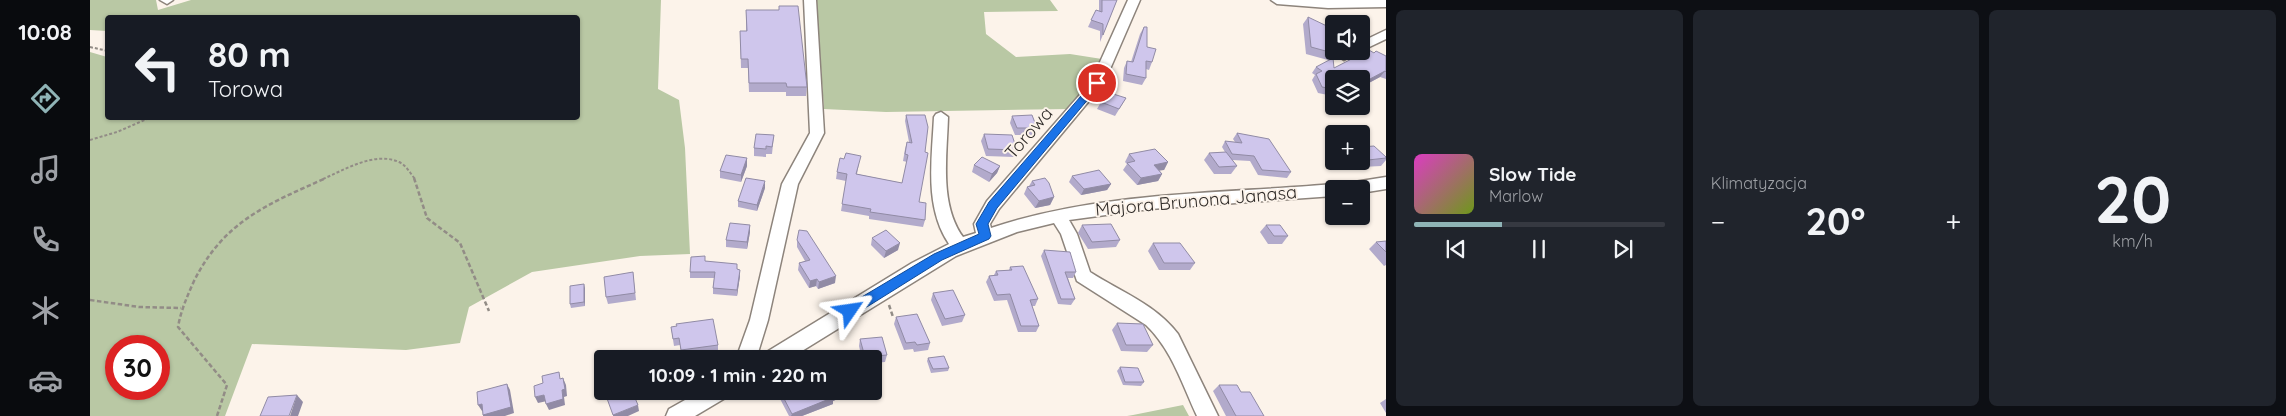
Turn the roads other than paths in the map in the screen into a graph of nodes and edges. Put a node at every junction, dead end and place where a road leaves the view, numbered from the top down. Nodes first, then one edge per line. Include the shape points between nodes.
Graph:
1 (810, 0) edge
2 (1134, 0) edge
3 (1285, 0) edge
4 (1386, 3) edge
5 (1386, 34) edge
6 (1370, 42) edge
7 (941, 117) dead end
8 (1386, 183) edge
9 (1370, 186) edge
10 (1325, 191) edge
11 (1059, 216) junction
12 (985, 236) junction
13 (960, 246) junction
14 (749, 350) edge
15 (787, 350) edge
16 (704, 400) edge
17 (676, 416) edge
18 (1208, 416) edge

1 - 14 street via 817,133 790,184 759,320
2 - 12 street, Torowa via 1097,83 993,205 982,224
3 - 4 street via 1328,4
5 - 6 street
7 - 13 street via 941,208
8 - 9 street
10 - 11 street, Majora Brunona Janasa via 1126,205
11 - 12 street, Majora Brunona Janasa
11 - 18 street via 1069,234 1083,276 1140,310 1164,330
12 - 13 street, Majora Brunona Janasa
13 - 15 street, Majora Brunona Janasa
16 - 17 street

